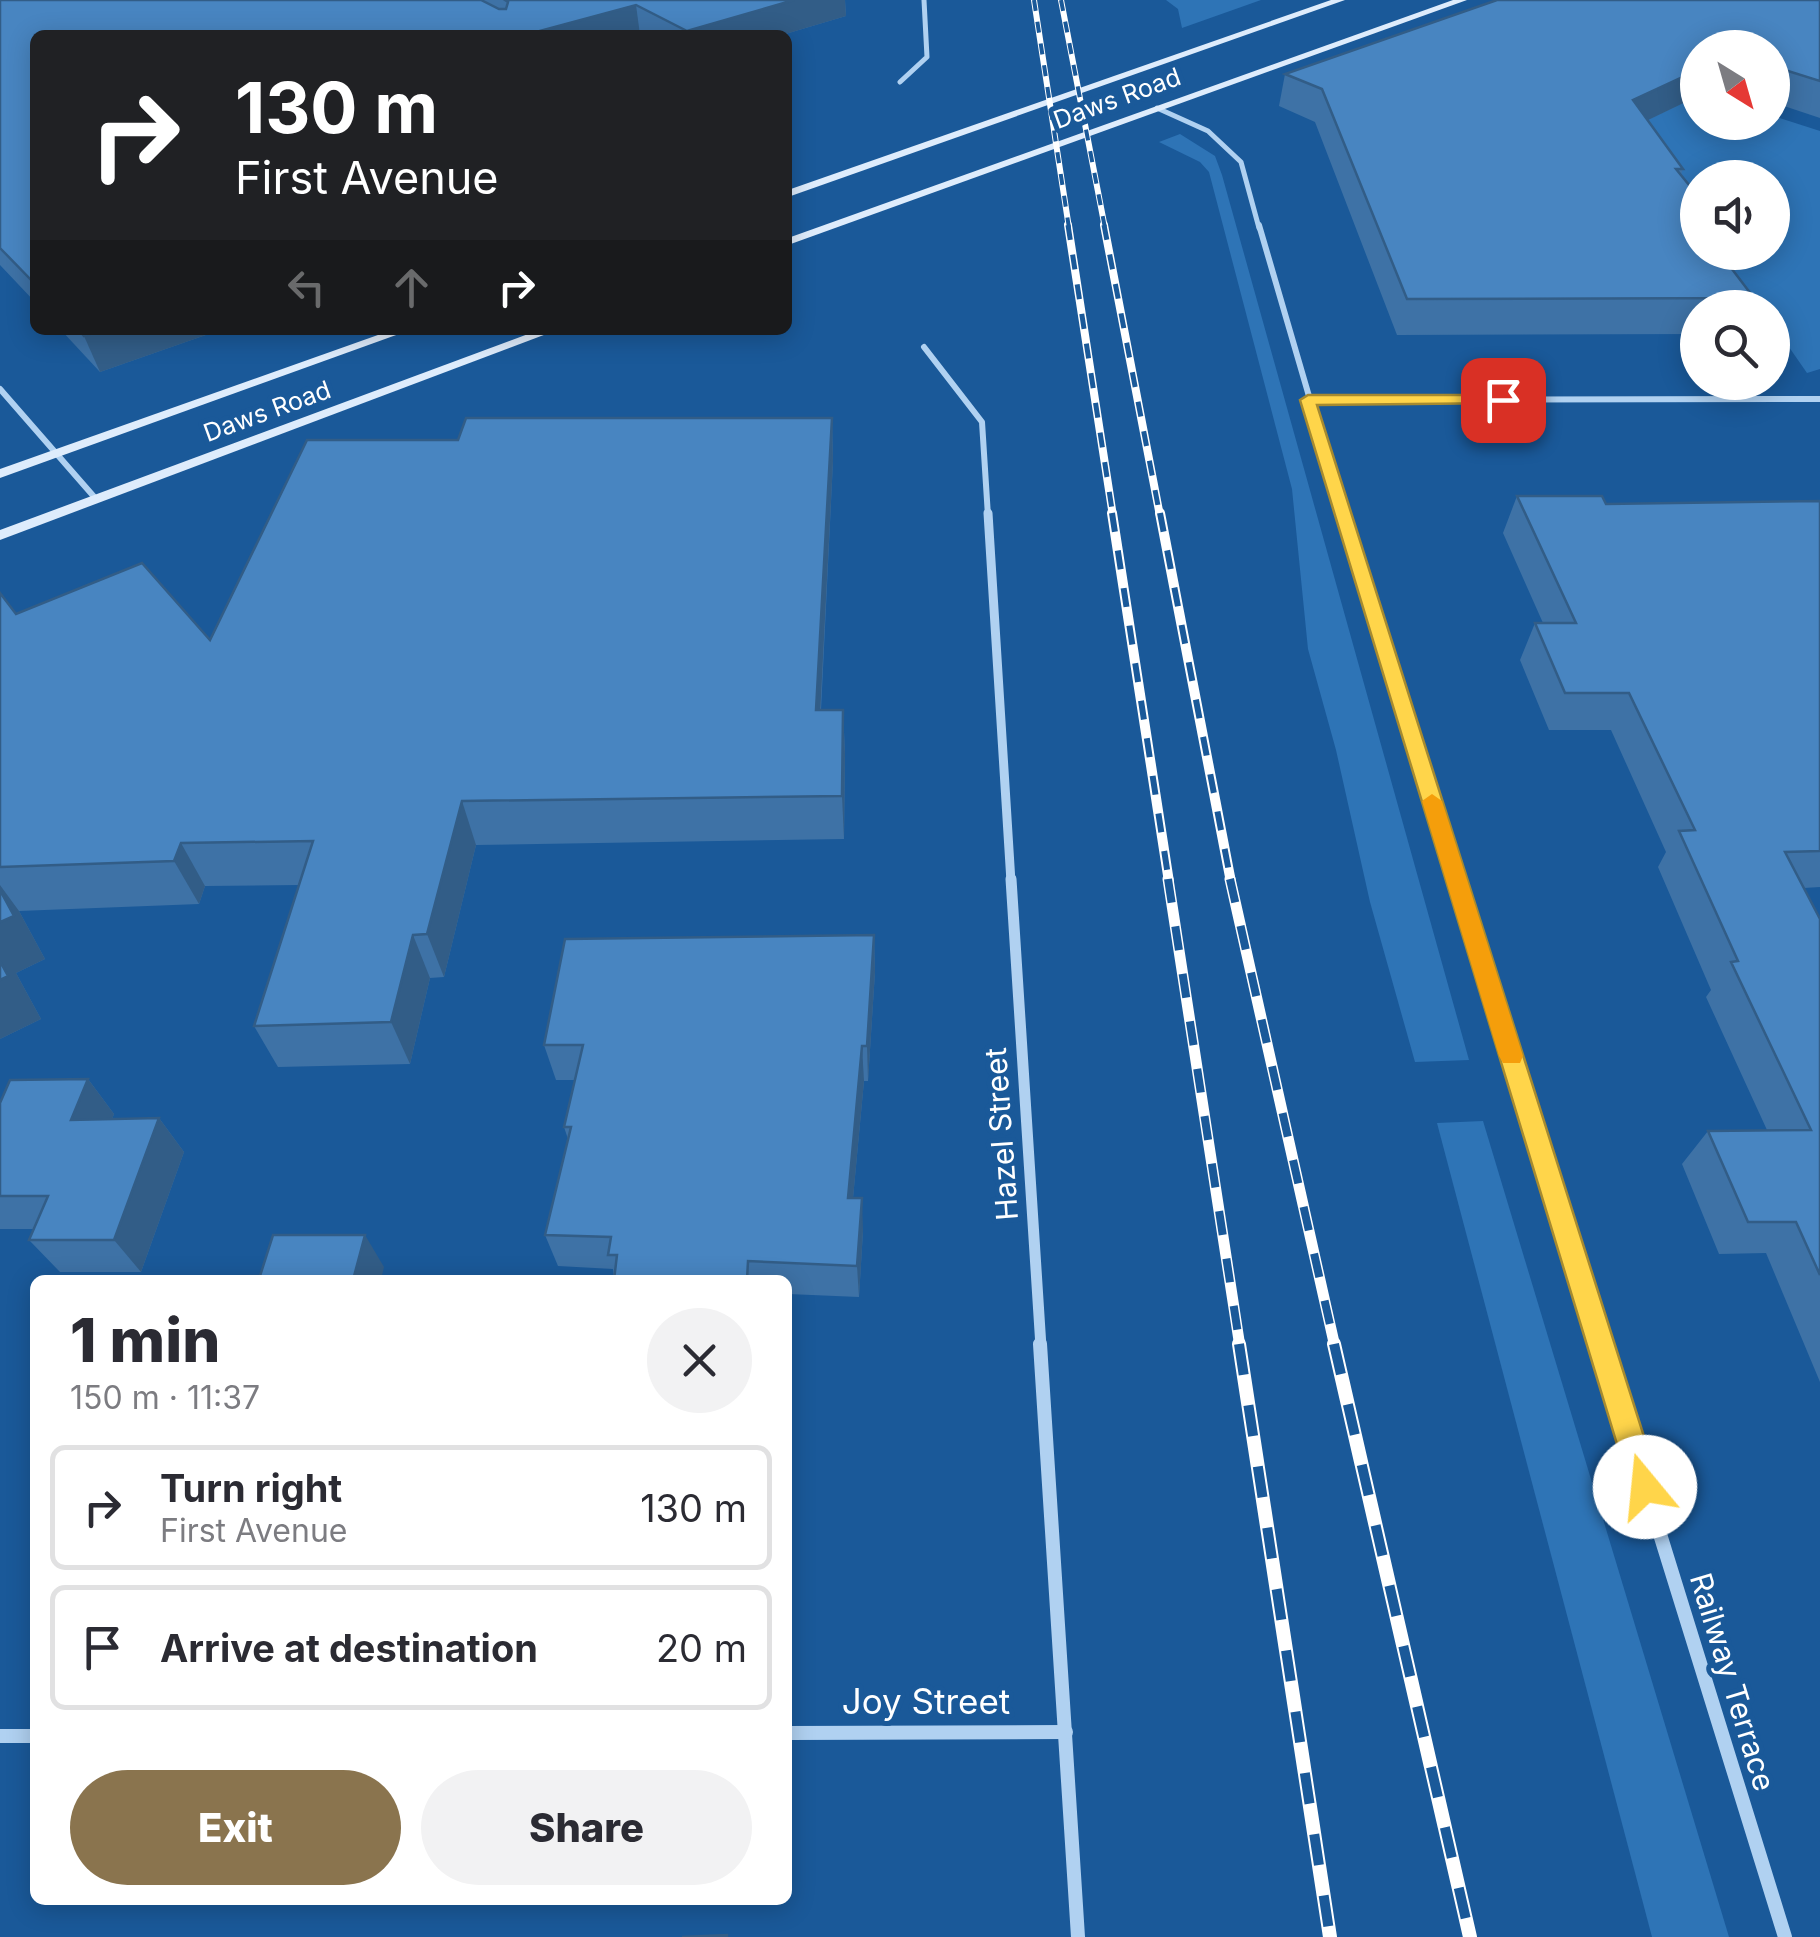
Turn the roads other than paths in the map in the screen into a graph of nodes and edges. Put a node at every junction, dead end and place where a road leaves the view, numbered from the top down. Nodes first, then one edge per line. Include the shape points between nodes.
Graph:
1 (924, 0) edge
2 (1340, 0) edge
3 (1462, 0) edge
4 (900, 82) dead end
5 (1157, 108) junction
6 (792, 190) edge
7 (792, 241) edge
8 (390, 335) edge
9 (536, 335) edge
10 (924, 346) dead end
11 (0, 389) edge
12 (1820, 399) edge
13 (1308, 400) junction
14 (58, 454) junction
15 (0, 474) edge
16 (96, 498) junction
17 (0, 535) edge
18 (1066, 1732) junction
19 (792, 1733) edge
20 (0, 1736) edge
21 (30, 1736) edge
22 (1078, 1937) edge
23 (1785, 1937) edge

1 - 4 street via 927,57
2 - 6 main road, Daws Road
3 - 5 main road, Daws Road
5 - 7 main road, Daws Road
5 - 13 street, Railway Terrace via 1208,130 1240,162
8 - 14 main road, Daws Road
9 - 16 main road, Daws Road
10 - 18 street, Hazel Street via 982,422
11 - 14 street
12 - 13 street
13 - 23 street, Railway Terrace
14 - 15 main road, Daws Road
14 - 16 street
16 - 17 main road, Daws Road
18 - 19 street, Joy Street
18 - 22 street, Hazel Street
20 - 21 street

